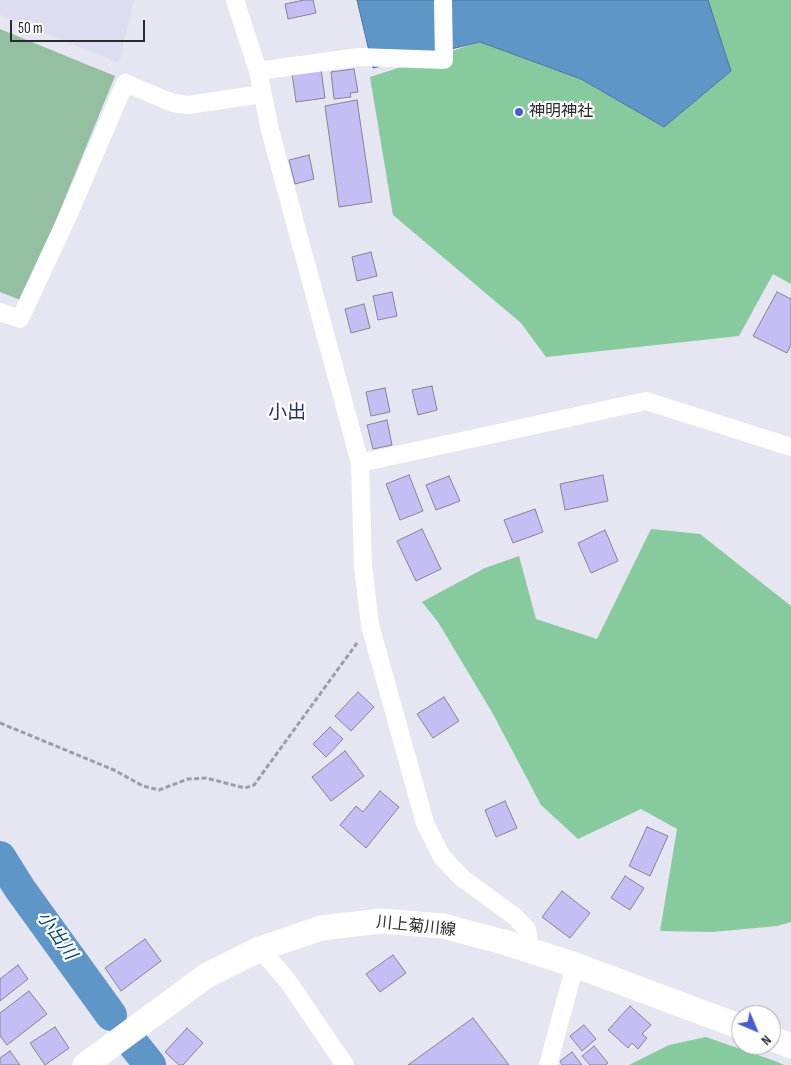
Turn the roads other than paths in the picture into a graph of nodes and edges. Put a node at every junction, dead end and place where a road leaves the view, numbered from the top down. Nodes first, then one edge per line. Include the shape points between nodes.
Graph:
1 (236, 0) edge
2 (443, 0) edge
3 (258, 71) junction
4 (262, 94) junction
5 (0, 312) edge
6 (791, 447) edge
7 (360, 464) junction
8 (260, 949) junction
9 (531, 952) junction
10 (575, 965) junction
11 (731, 1023) edge
12 (85, 1065) edge
13 (345, 1065) edge
14 (548, 1065) edge

1 - 3 street
2 - 3 street via 444,60 359,57
3 - 4 street
4 - 5 street via 188,105 173,103 125,83 20,319
4 - 7 street
6 - 7 street via 646,401
7 - 9 street via 363,566 370,625 422,814 442,857 462,878 527,929
8 - 9 main road, 川上菊川線 via 321,928 381,921 443,926
8 - 12 main road, 川上菊川線 via 206,976
8 - 13 street via 288,980
9 - 10 main road, 川上菊川線
10 - 11 main road, 川上菊川線
10 - 14 street

